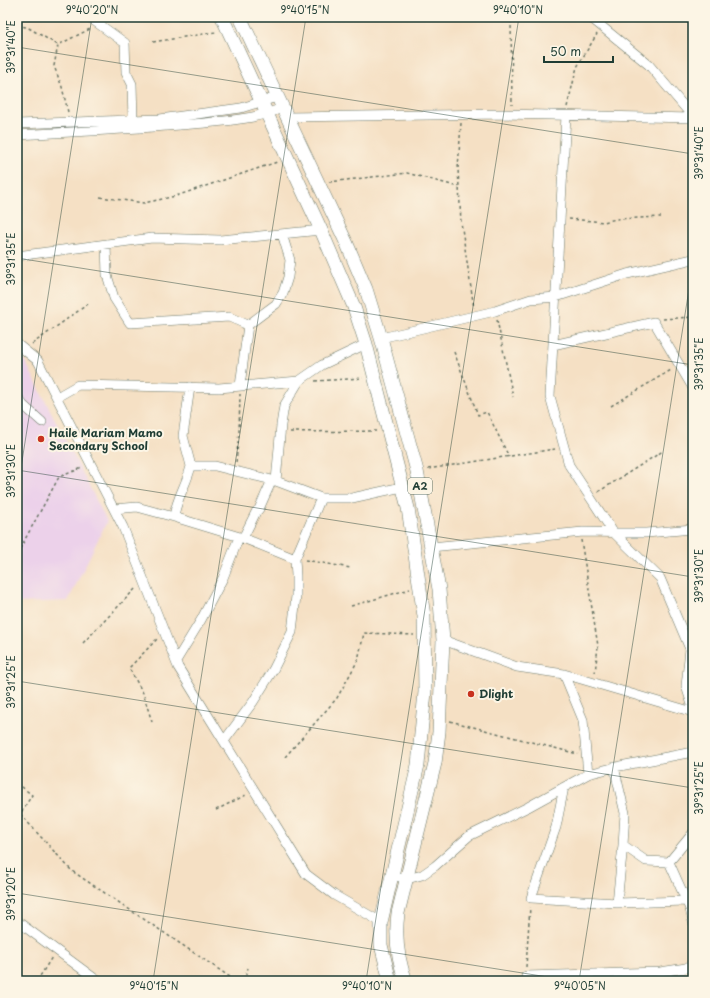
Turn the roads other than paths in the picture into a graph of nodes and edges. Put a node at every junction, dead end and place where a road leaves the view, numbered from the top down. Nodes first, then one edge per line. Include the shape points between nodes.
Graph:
1 (89, 17) edge
2 (222, 17) edge
3 (240, 17) edge
4 (590, 17) edge
5 (282, 107) junction
6 (264, 109) junction
7 (566, 116) junction
8 (693, 117) edge
9 (133, 120) junction
10 (17, 124) edge
11 (17, 135) edge
12 (321, 230) junction
13 (282, 234) junction
14 (106, 244) junction
15 (17, 256) edge
16 (693, 259) edge
17 (556, 297) junction
18 (248, 325) junction
19 (381, 338) junction
20 (366, 344) junction
21 (553, 345) junction
22 (19, 347) edge
23 (299, 381) junction
24 (240, 386) junction
25 (692, 386) edge
26 (190, 387) junction
27 (17, 396) edge
28 (57, 397) junction
29 (42, 422) dead end
30 (191, 466) junction
31 (274, 480) junction
32 (402, 487) junction
33 (321, 498) junction
34 (114, 509) junction
35 (174, 517) junction
36 (693, 529) edge
37 (613, 532) junction
38 (241, 538) junction
39 (431, 547) junction
40 (295, 559) junction
41 (443, 640) junction
42 (176, 661) junction
43 (564, 674) junction
44 (693, 708) edge
45 (693, 712) edge
46 (224, 741) junction
47 (693, 752) edge
48 (614, 767) junction
49 (588, 774) junction
50 (564, 787) junction
51 (693, 833) edge
52 (622, 844) junction
53 (669, 862) junction
54 (392, 876) junction
55 (407, 879) junction
56 (687, 901) junction
57 (617, 903) junction
58 (17, 920) edge
59 (381, 922) junction
60 (693, 922) edge
61 (693, 964) edge
62 (526, 976) road end
63 (98, 981) edge
64 (390, 981) edge
65 (406, 981) edge

1 - 9 street via 125,44 126,72 132,84
2 - 6 highway, A2
3 - 5 highway, A2
4 - 8 street via 649,65
5 - 6 street
5 - 7 street via 462,115
5 - 19 highway, A2 via 347,244 366,289
6 - 9 street via 234,109
6 - 11 street via 242,119 141,129
6 - 12 highway, A2
7 - 8 street
7 - 17 street
9 - 10 street
12 - 13 street
12 - 20 highway, A2 via 354,307
13 - 14 street via 220,240 152,238
13 - 18 street via 290,260 283,293 276,304
14 - 15 street
14 - 18 street via 107,275 114,298 130,323 229,317
16 - 17 street via 627,274
17 - 19 street via 531,299 495,311
17 - 21 street
18 - 24 street
19 - 39 highway, A2 via 417,471
20 - 23 street via 322,365
20 - 32 highway, A2
21 - 25 street via 654,322
21 - 37 street via 550,396 569,465
22 - 28 street via 38,361
23 - 24 street
23 - 31 street via 284,406
24 - 26 street
26 - 28 street via 78,385
26 - 30 street via 183,436
27 - 29 street
28 - 34 street
30 - 31 street via 215,466
30 - 35 street
31 - 33 street
31 - 38 street
32 - 33 street via 352,498
32 - 54 highway, A2 via 408,508 424,616 425,692 418,764
33 - 40 street
34 - 35 street via 137,507
34 - 42 street
35 - 38 street
36 - 37 street via 646,533
37 - 39 street via 579,532
37 - 44 street via 660,578 690,649 686,686
38 - 40 street
38 - 42 street via 201,620
39 - 41 highway, A2 via 439,589
40 - 46 street via 296,589 292,632 257,696
41 - 43 street via 517,667
41 - 55 highway, A2 via 440,718 435,763
42 - 46 street
43 - 45 street
43 - 49 street via 582,720
46 - 59 street via 306,874 334,895
47 - 48 street
48 - 49 street
48 - 52 street via 625,813
49 - 50 street
50 - 55 street via 468,836 435,866 422,875
50 - 57 street via 556,827 531,898
51 - 53 street
52 - 53 street via 646,861
52 - 57 street
53 - 56 street
54 - 55 street
54 - 59 highway, A2
55 - 65 highway, A2 via 396,931 400,963
56 - 57 street
56 - 60 street
58 - 63 street
59 - 64 highway, A2 via 381,945
61 - 62 street via 686,968 660,972

